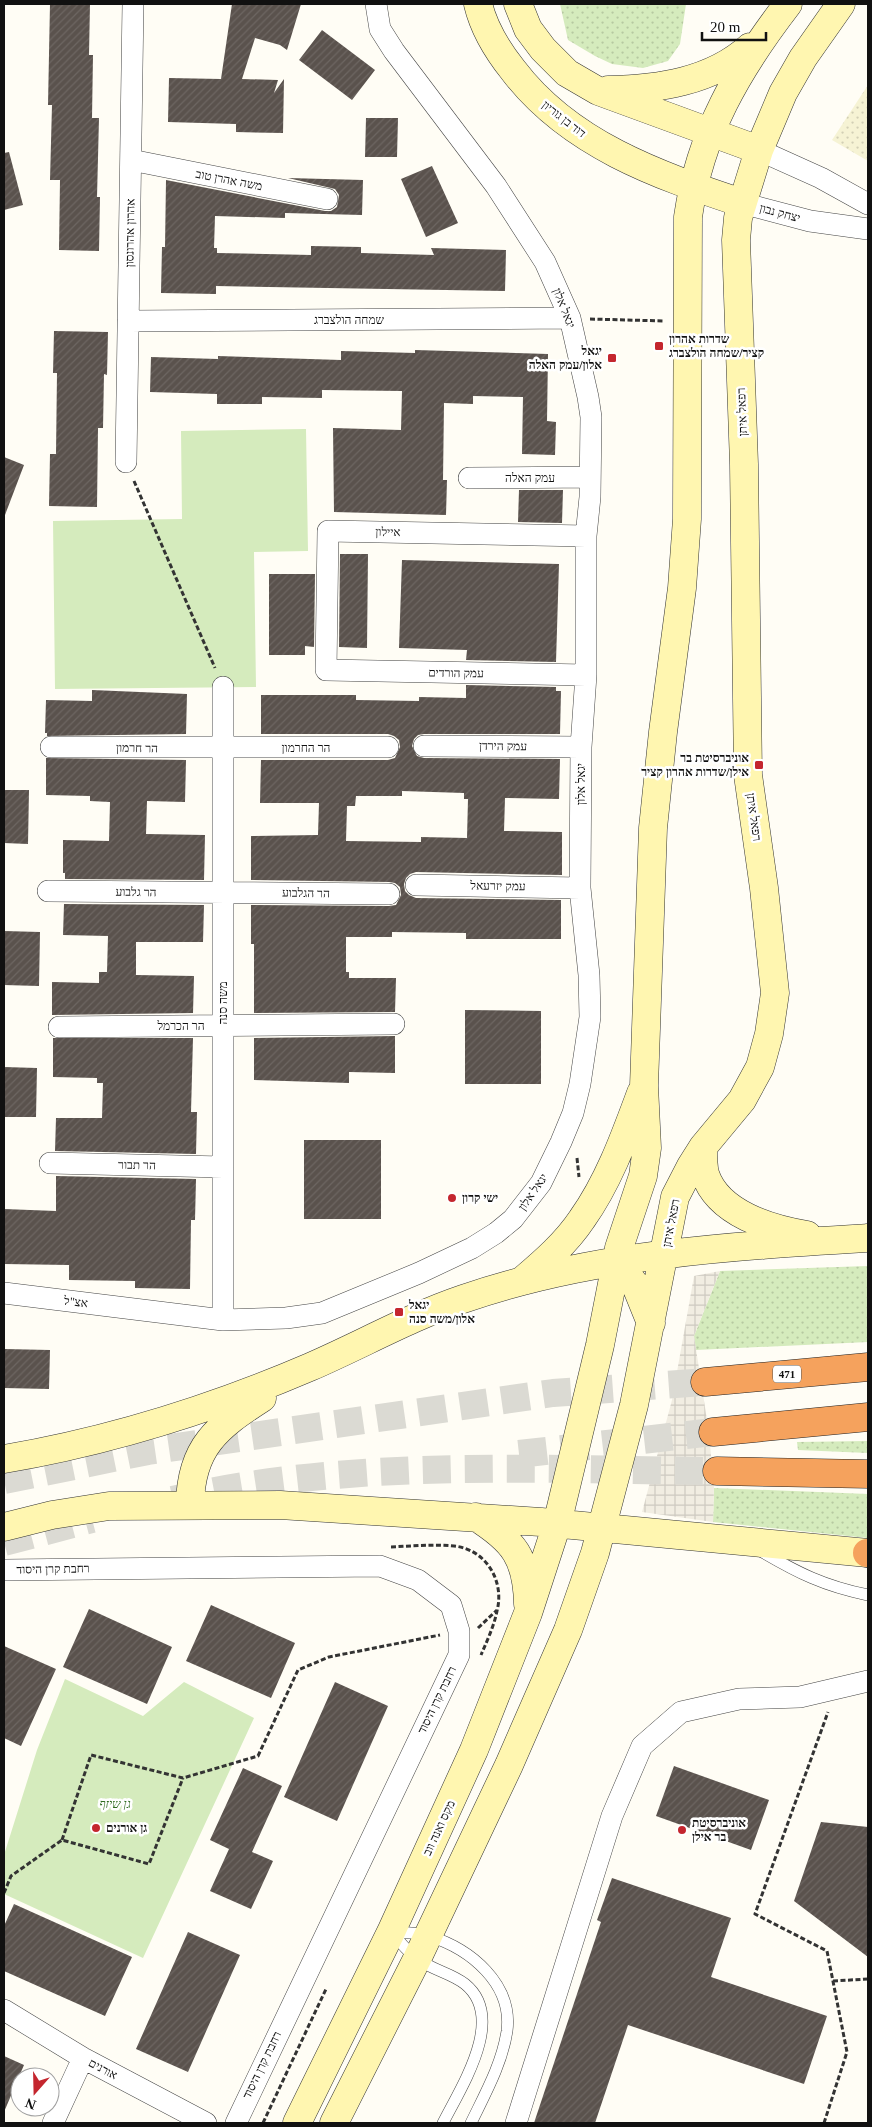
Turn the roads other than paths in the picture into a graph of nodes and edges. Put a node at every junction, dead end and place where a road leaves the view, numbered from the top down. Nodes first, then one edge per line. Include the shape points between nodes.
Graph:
1 (133, 4) edge
2 (376, 4) edge
3 (478, 4) edge
4 (518, 4) edge
5 (788, 4) edge
6 (841, 4) edge
7 (766, 32) junction
8 (598, 90) junction
9 (711, 133) junction
10 (759, 150) junction
11 (131, 160) junction
12 (693, 187) junction
13 (327, 199) dead end
14 (742, 203) junction
15 (868, 204) edge
16 (868, 229) edge
17 (570, 318) junction
18 (128, 321) junction
19 (126, 462) road end
20 (590, 477) junction
21 (469, 478) dead end
22 (586, 536) junction
23 (326, 670) joint
24 (586, 675) junction
25 (223, 687) road end
26 (424, 746) dead end
27 (51, 747) dead end
28 (388, 747) dead end
29 (581, 747) junction
30 (223, 748) junction
31 (416, 885) dead end
32 (580, 888) junction
33 (48, 891) dead end
34 (223, 892) junction
35 (390, 894) dead end
36 (394, 1024) dead end
37 (223, 1025) junction
38 (59, 1027) dead end
39 (644, 1086) junction
40 (703, 1147) junction
41 (50, 1163) dead end
42 (223, 1167) junction
43 (868, 1238) edge
44 (840, 1240) junction
45 (665, 1254) junction
46 (616, 1260) junction
47 (522, 1281) junction
48 (4, 1293) edge
49 (149, 1311) joint
50 (223, 1320) junction
51 (652, 1323) junction
52 (311, 1367) junction
53 (868, 1367) edge
54 (706, 1382) tunnel mouth
55 (868, 1417) edge
56 (713, 1432) tunnel mouth
57 (4, 1460) edge
58 (717, 1471) tunnel mouth
59 (868, 1474) edge
60 (190, 1504) junction
61 (476, 1517) junction
62 (557, 1524) junction
63 (4, 1526) edge
64 (602, 1529) junction
65 (747, 1542) junction
66 (868, 1553) edge
67 (4, 1570) edge
68 (868, 1595) edge
69 (528, 1613) junction
70 (868, 1681) edge
71 (391, 1932) junction
72 (423, 1947) junction
73 (4, 2010) edge
74 (83, 2058) junction
75 (52, 2123) edge
76 (206, 2123) edge
77 (236, 2123) edge
78 (297, 2123) edge
79 (334, 2123) edge
80 (443, 2123) edge
81 (471, 2123) edge
82 (516, 2123) edge

1 - 11 street, אהרון אהרונסון
2 - 17 street, יגאל אלון via 380,28 527,232 545,262
3 - 12 main road, דוד בן גוריון via 481,19 497,50 525,86 556,116 593,142 641,167
4 - 8 main road via 528,29 543,49 567,73
5 - 7 main road
6 - 10 main road, רפאל איתן via 783,93
7 - 8 main road via 744,52 696,78 642,88
7 - 9 main road via 735,79
8 - 9 main road
9 - 10 main road
9 - 12 main road
10 - 14 main road, רפאל איתן
10 - 15 street
11 - 13 street, משה אהרן טוב
11 - 18 street, אהרון אהרונסון
12 - 14 main road, יצחק נבון
12 - 39 main road via 688,217 686,322 687,519 682,588 662,732 653,828
14 - 16 street, יצחק נבון via 810,221
14 - 40 main road, רפאל איתן via 736,240 744,464 748,775 775,993 760,1067 742,1100
17 - 18 street, שמחה הולצברג
17 - 20 street, יגאל אלון via 591,417
18 - 19 street, אהרון אהרונסון
20 - 21 street, עמק האלה
20 - 22 street, יגאל אלון
22 - 23 street, איילון via 328,531
22 - 24 street, יגאל אלון
23 - 24 street, עמק הורדים
24 - 29 street, יגאל אלון
25 - 30 street, משה סנה
26 - 29 street, עמק הירדן
27 - 30 street, הר חרמון
28 - 30 street, הר החרמון
29 - 32 street, יגאל אלון
30 - 34 street, משה סנה
31 - 32 street, עמק יזרעאל
32 - 50 street, יגאל אלון via 590,1017 580,1084 568,1127 547,1173 513,1219 472,1248 322,1313
33 - 34 street, הר גלבוע
34 - 35 street, הר הגלבוע
34 - 37 street, משה סנה
36 - 37 street, הר הכרמל
37 - 38 street, הר הכרמל
37 - 42 street, משה סנה
39 - 46 main road via 647,1130 643,1176
39 - 47 main road via 615,1159 583,1219
40 - 44 main road via 705,1174 718,1195 730,1206 769,1226
40 - 45 main road, רפאל איתן via 675,1197
41 - 42 street, הר תבור
42 - 50 street, משה סנה
43 - 44 main road
44 - 45 main road
45 - 46 main road
45 - 51 main road, רפאל איתן
46 - 47 main road
46 - 51 main road via 636,1286
46 - 62 main road via 591,1384
47 - 52 main road via 461,1299
48 - 49 street, אצ"ל
49 - 50 street, יגאל אלון
51 - 64 main road, רפאל איתן
52 - 57 main road via 167,1421 86,1443
52 - 60 main road via 231,1418 212,1436 198,1457 192,1476
53 - 54 highway, 471
55 - 56 highway
58 - 59 highway
60 - 61 main road via 280,1505
60 - 63 main road via 109,1506
61 - 62 main road
61 - 69 main road via 497,1530 520,1556 528,1586
62 - 64 main road
62 - 69 main road, מקס ואנה ווב
64 - 65 main road
64 - 72 main road via 568,1630 546,1682
65 - 66 main road
65 - 68 lane via 801,1574 835,1588
67 - 77 street, רחבת קרן היסוד via 380,1566 418,1580 451,1605 459,1631 459,1655
69 - 71 main road, מקס ואנה ווב via 474,1750
70 - 82 street via 800,1697 738,1700 681,1712 642,1746 612,1816
71 - 72 lane
71 - 72 lane
71 - 78 main road, מקס ואנה ווב
72 - 79 main road
72 - 80 lane via 466,1985 477,1999 482,2016 476,2056
72 - 81 lane via 468,1955 498,1985 506,2005 507,2030 502,2053
73 - 74 street, אורנים
74 - 75 street
74 - 76 street, אורנים

